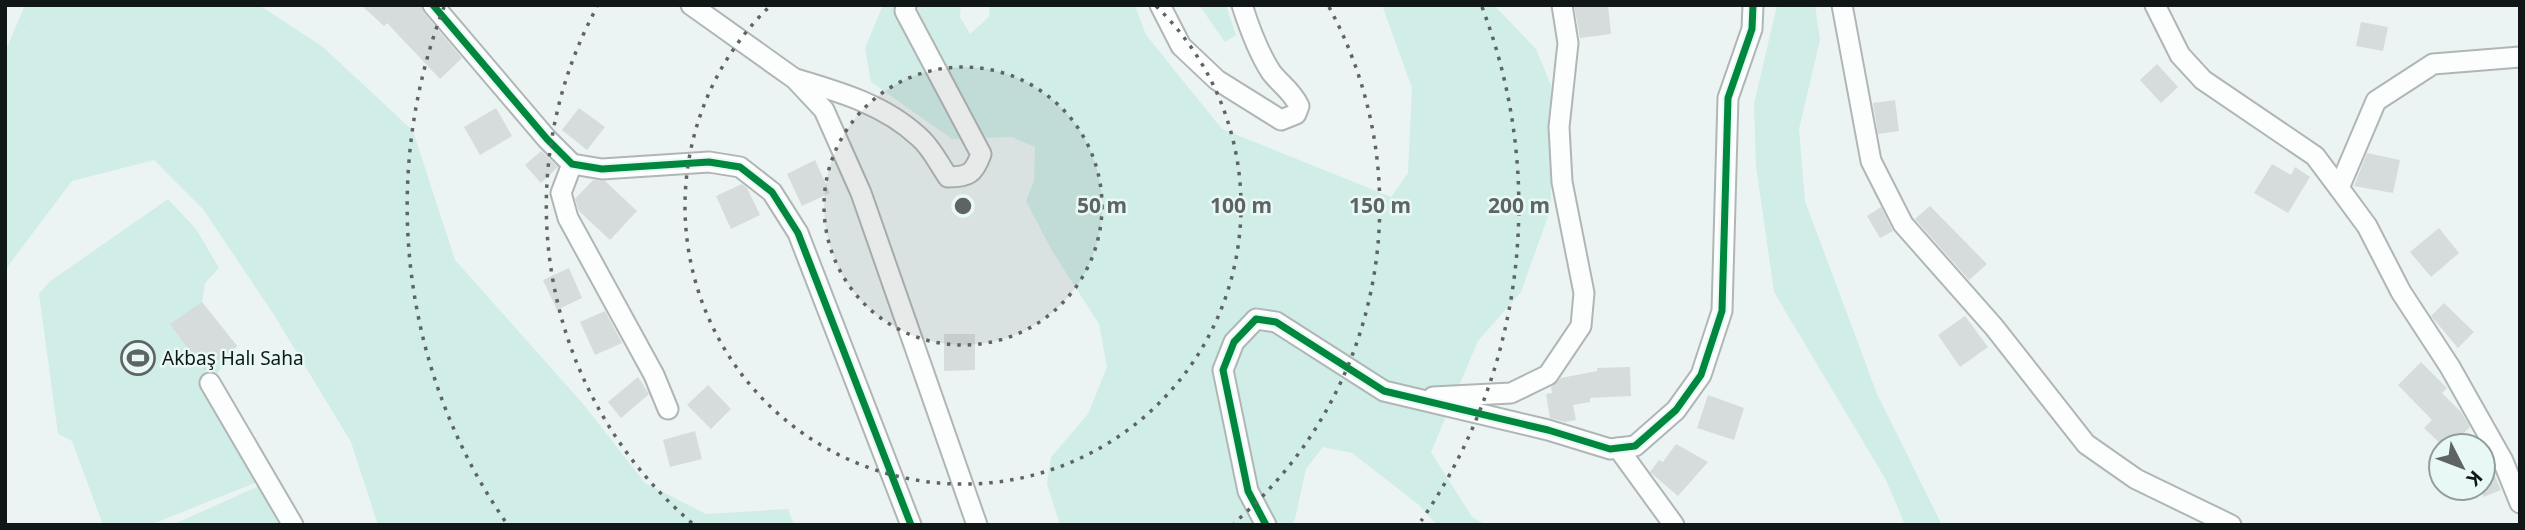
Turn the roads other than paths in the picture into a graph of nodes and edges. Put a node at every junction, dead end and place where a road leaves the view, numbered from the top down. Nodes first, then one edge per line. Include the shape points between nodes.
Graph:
1 (433, 5) edge
2 (691, 5) edge
3 (906, 5) edge
4 (1160, 5) edge
5 (1242, 5) edge
6 (1562, 5) edge
7 (1753, 5) edge
8 (1842, 5) edge
9 (2155, 5) edge
10 (2520, 57) edge
11 (795, 79) junction
12 (572, 164) junction
13 (2339, 188) junction
14 (211, 383) dead end
15 (1411, 398) junction
16 (668, 409) dead end
17 (1618, 448) junction
18 (2520, 503) edge
19 (293, 525) edge
20 (911, 525) edge
21 (977, 525) edge
22 (1266, 525) edge
23 (1674, 525) edge
24 (2231, 525) edge

1 - 12 street
2 - 11 street
3 - 11 street via 905,11 981,154 976,169 967,177 948,177 920,138 882,111 859,98
4 - 5 street via 1181,46 1217,80 1281,120 1296,114 1299,106 1293,92 1272,73
6 - 15 street via 1569,43 1559,127 1562,182 1584,293 1580,326 1548,375 1511,393
7 - 17 street via 1752,29 1728,98 1722,311 1701,374 1676,411 1635,446
8 - 24 street via 1871,161 1903,224 1994,327 2086,444 2136,480
9 - 13 street via 2180,55 2203,80 2315,156
10 - 13 street via 2433,64 2376,101
11 - 21 street via 824,110 861,193
12 - 16 street via 561,193 568,218
12 - 20 street via 602,169 709,162 740,167 772,192 798,233
13 - 18 street via 2367,226 2401,292 2457,379 2503,461
14 - 19 street
15 - 17 street
15 - 22 street via 1384,391 1276,323 1256,320 1234,342 1223,370 1248,491
17 - 23 street

